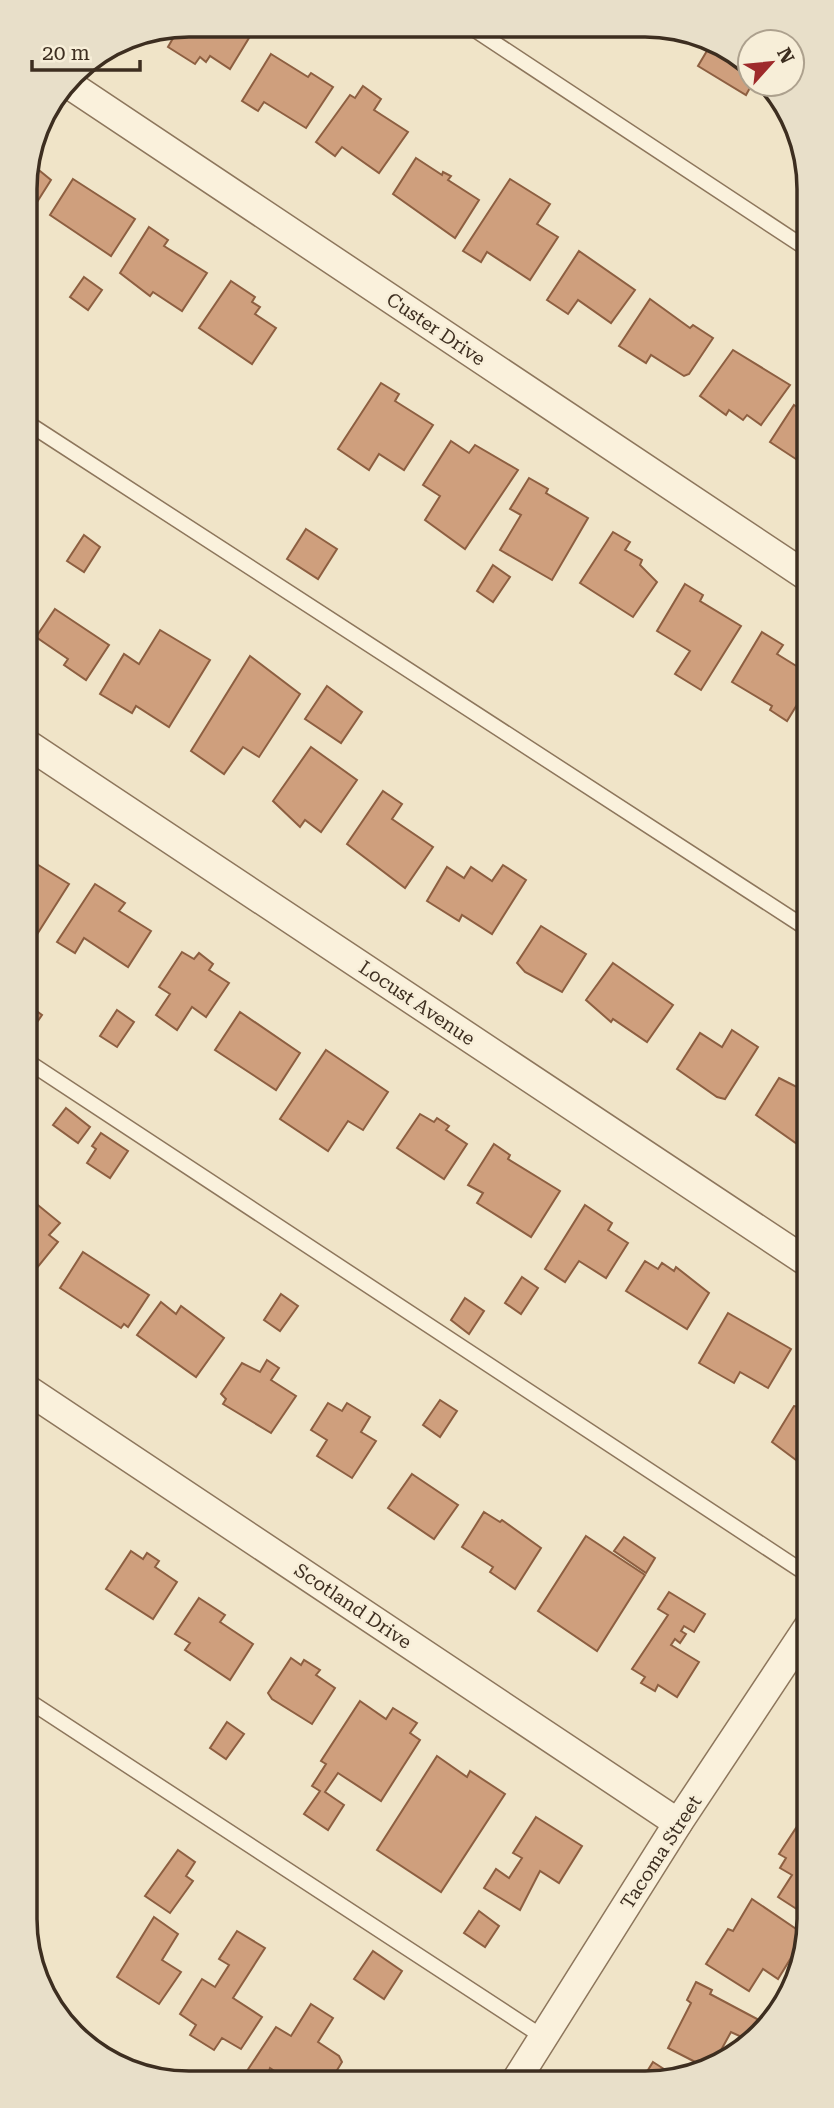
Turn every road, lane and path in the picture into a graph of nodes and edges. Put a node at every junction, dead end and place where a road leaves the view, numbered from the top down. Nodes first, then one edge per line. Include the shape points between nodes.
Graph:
1 (486, 37) edge
2 (75, 88) edge
3 (797, 242) edge
4 (37, 429) edge
5 (797, 570) edge
6 (37, 751) edge
7 (797, 922) edge
8 (37, 1068) edge
9 (797, 1255) edge
10 (37, 1396) edge
11 (797, 1567) edge
12 (797, 1644) edge
13 (37, 1706) edge
14 (678, 1823) junction
15 (543, 2037) junction
16 (522, 2071) edge

1 - 3 lane
2 - 5 street, Custer Drive
4 - 7 lane
6 - 9 street, Locust Avenue
8 - 11 lane
10 - 14 street, Scotland Drive
12 - 14 street, Tacoma Street
13 - 15 lane
14 - 15 street, Tacoma Street
15 - 16 street, Tacoma Street

